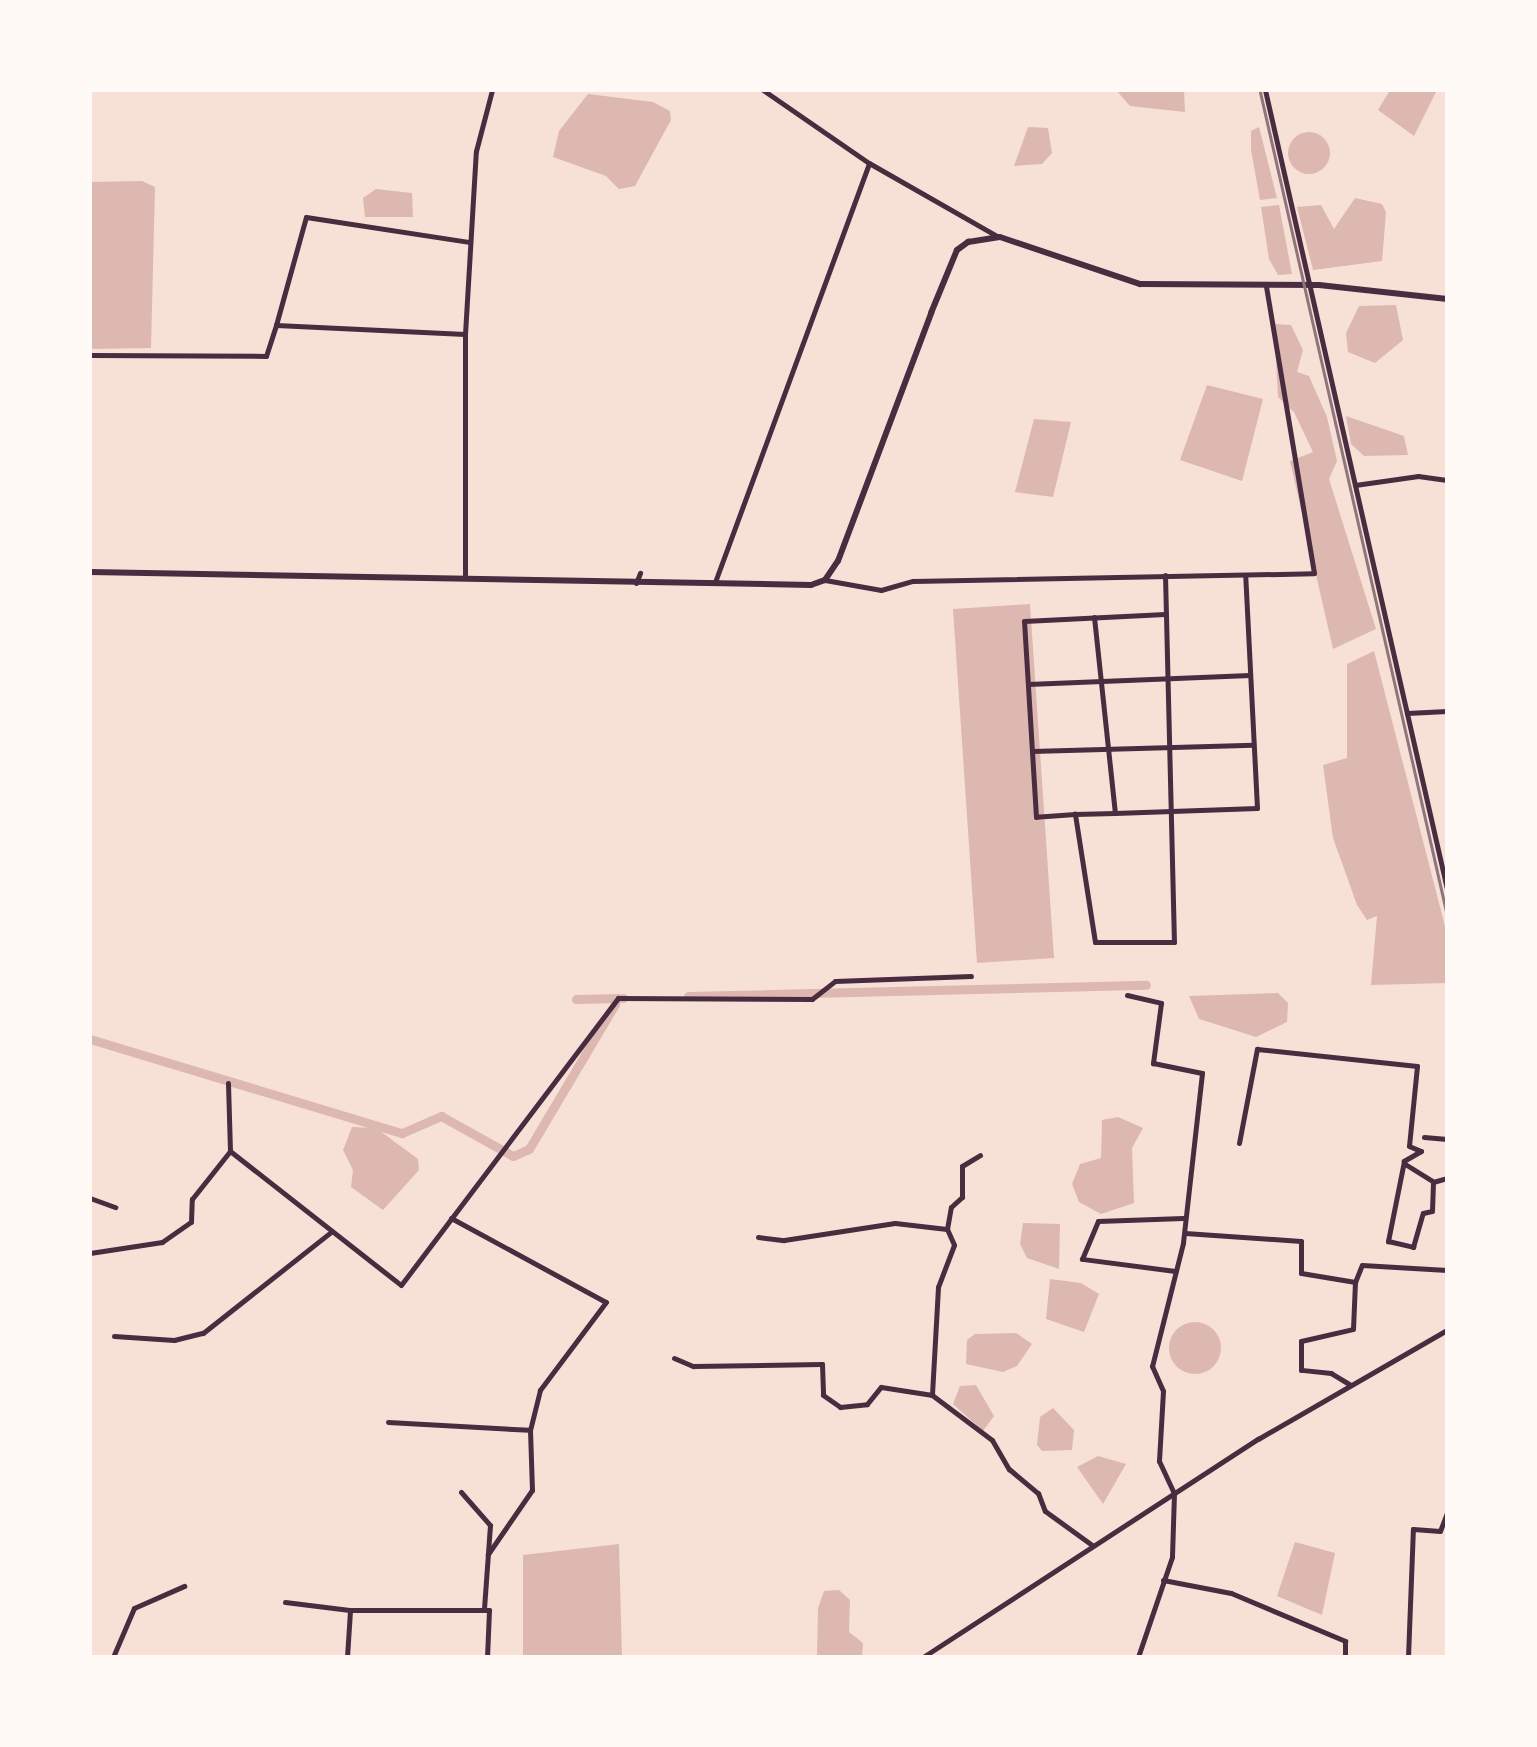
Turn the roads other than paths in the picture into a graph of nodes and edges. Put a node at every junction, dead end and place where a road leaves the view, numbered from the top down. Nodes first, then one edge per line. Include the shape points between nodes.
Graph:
1 (492, 90) edge
2 (762, 90) edge
3 (1265, 90) edge
4 (869, 164) junction
5 (1000, 237) junction
6 (470, 242) junction
7 (1266, 284) junction
8 (1311, 285) junction
9 (1447, 298) edge
10 (276, 325) junction
11 (465, 334) junction
12 (90, 355) edge
13 (1447, 480) edge
14 (1354, 485) junction
15 (90, 572) edge
16 (640, 572) dead end
17 (1245, 574) junction
18 (1164, 575) junction
19 (465, 578) junction
20 (825, 580) junction
21 (715, 582) junction
22 (636, 583) junction
23 (1166, 614) junction
24 (1094, 617) junction
25 (1250, 676) junction
26 (1167, 679) junction
27 (1102, 682) junction
28 (1028, 684) junction
29 (1447, 712) edge
30 (1407, 713) junction
31 (1254, 745) junction
32 (1110, 748) junction
33 (1169, 748) junction
34 (1032, 751) junction
35 (1170, 812) junction
36 (1115, 813) junction
37 (1075, 814) junction
38 (1447, 888) edge
39 (971, 976) dead end
40 (1126, 995) dead end
41 (228, 1084) dead end
42 (1424, 1137) dead end
43 (1447, 1139) edge
44 (1238, 1143) dead end
45 (230, 1151) junction
46 (980, 1155) dead end
47 (1404, 1161) junction
48 (1447, 1178) edge
49 (1433, 1182) junction
50 (90, 1198) edge
51 (115, 1207) dead end
52 (452, 1218) junction
53 (1183, 1218) dead end
54 (947, 1229) junction
55 (332, 1231) junction
56 (1185, 1233) junction
57 (758, 1237) dead end
58 (90, 1253) edge
59 (1447, 1270) edge
60 (1175, 1271) junction
61 (1356, 1282) junction
62 (1447, 1330) edge
63 (114, 1336) dead end
64 (674, 1358) dead end
65 (1349, 1384) junction
66 (932, 1395) junction
67 (388, 1422) dead end
68 (530, 1430) junction
69 (461, 1492) dead end
70 (1174, 1493) junction
71 (1447, 1513) edge
72 (1092, 1545) junction
73 (488, 1554) junction
74 (1163, 1580) junction
75 (184, 1586) dead end
76 (285, 1602) dead end
77 (350, 1610) junction
78 (484, 1610) junction
79 (113, 1657) edge
80 (347, 1657) edge
81 (487, 1657) edge
82 (923, 1657) edge
83 (1138, 1657) edge
84 (1345, 1657) edge
85 (1408, 1657) edge

1 - 6 street via 476,151
2 - 4 street
3 - 8 street
4 - 5 street
4 - 21 street
5 - 7 street via 1140,284
5 - 20 street via 957,250 838,562
6 - 10 street via 306,218
6 - 11 street
7 - 8 street
7 - 17 street via 1314,573
8 - 9 street
8 - 14 street
10 - 11 street
10 - 12 street via 266,356
11 - 19 street
13 - 14 street via 1418,476
14 - 30 street
15 - 19 street
16 - 22 street
17 - 18 street
17 - 25 street
18 - 20 street via 913,581 881,590
18 - 23 street
19 - 22 street
20 - 21 street
21 - 22 street
23 - 24 street
23 - 26 street
24 - 27 street
24 - 28 street via 1024,621
25 - 26 street
25 - 31 street
26 - 27 street
26 - 33 street
27 - 28 street
27 - 32 street
28 - 34 street
29 - 30 street
30 - 38 street
31 - 33 street
31 - 35 street via 1256,808
32 - 33 street
32 - 34 street
32 - 36 street
33 - 35 street
34 - 37 street via 1036,817
35 - 36 street
35 - 37 street via 1174,942 1094,942
36 - 37 street
39 - 52 street via 835,981 812,1000 618,998
40 - 56 street via 1161,1003 1153,1064 1202,1073
41 - 45 street
42 - 43 street
44 - 47 street via 1256,1049 1417,1066 1409,1146 1421,1150
45 - 55 street
45 - 58 street via 192,1199 192,1222 162,1242
46 - 54 street via 962,1166 962,1198 951,1207
47 - 49 street via 1410,1173
47 - 49 street via 1388,1241 1413,1247 1424,1213 1432,1211
48 - 49 street
50 - 51 street
52 - 55 street via 401,1285
52 - 68 street via 606,1302 540,1390
53 - 60 street via 1098,1221 1082,1259
54 - 57 street via 895,1223 784,1240
54 - 66 street via 954,1245 938,1287
55 - 63 street via 202,1333 174,1340
56 - 60 street
56 - 61 street via 1300,1241 1302,1272
59 - 61 street via 1362,1265
60 - 70 street via 1152,1366 1163,1391 1159,1462
61 - 65 street via 1353,1330 1301,1341 1301,1370 1331,1373
62 - 65 street
64 - 66 street via 693,1366 822,1364 823,1395 840,1407 867,1404 881,1387
65 - 70 street
66 - 72 street via 992,1440 1008,1470 1038,1493 1045,1511
67 - 68 street
68 - 73 street via 532,1490
69 - 73 street via 490,1525
70 - 72 street
70 - 74 street via 1172,1557
71 - 85 street via 1440,1531 1414,1529
72 - 82 street
73 - 78 street
74 - 83 street
74 - 84 street via 1231,1593 1344,1640
75 - 79 street via 134,1608
76 - 77 street
77 - 78 street
77 - 80 street
78 - 81 street

